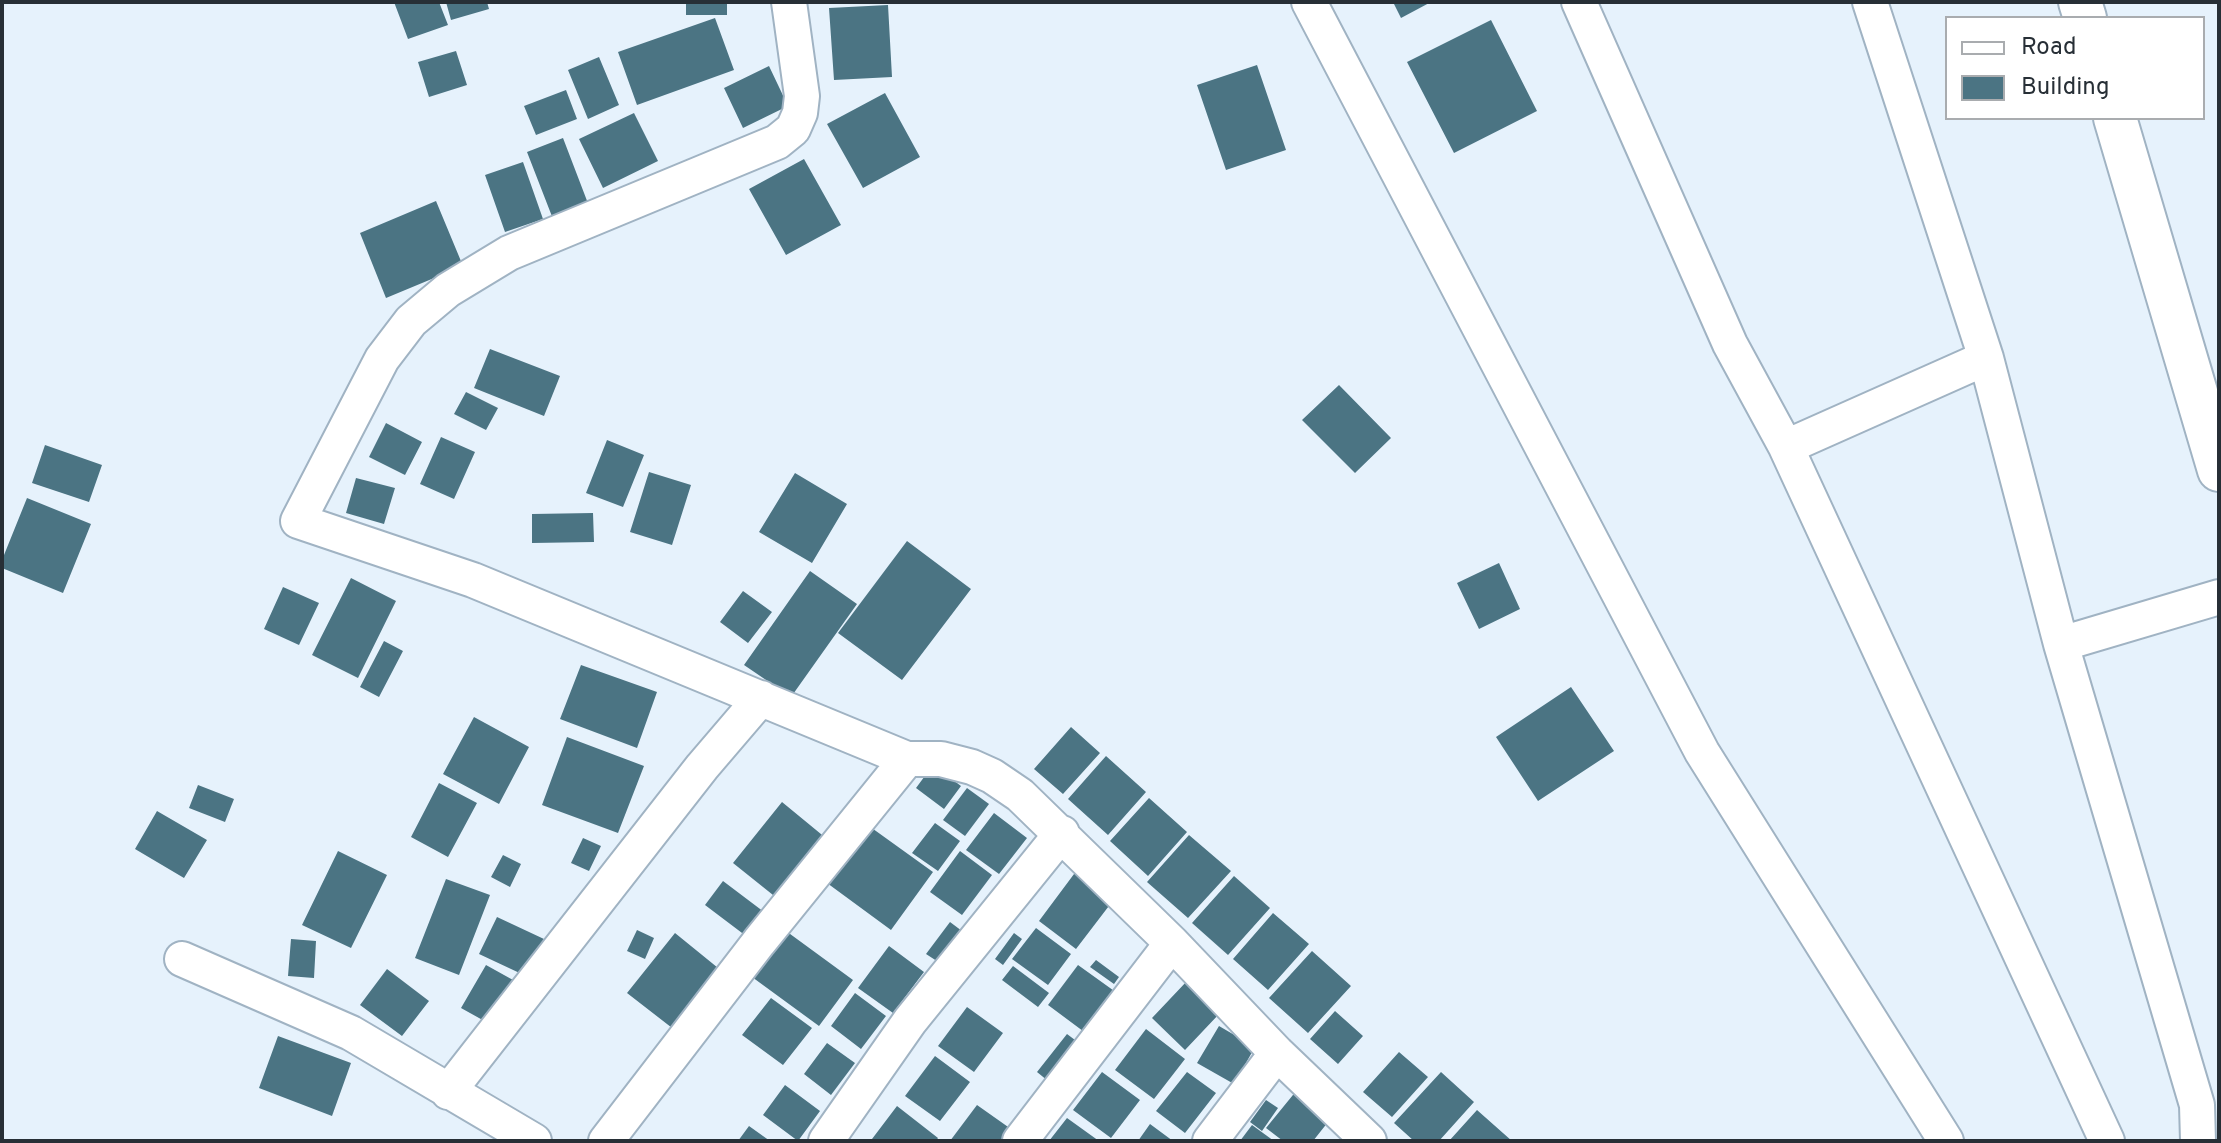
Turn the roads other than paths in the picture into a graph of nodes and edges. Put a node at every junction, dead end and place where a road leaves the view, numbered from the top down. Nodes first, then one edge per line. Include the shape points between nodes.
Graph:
1 (789, 2) edge
2 (1309, 2) edge
3 (1579, 2) edge
4 (1870, 2) edge
5 (2116, 120) edge
6 (1986, 358) junction
7 (1786, 447) junction
8 (2219, 470) edge
9 (2219, 597) edge
10 (2061, 644) junction
11 (761, 698) junction
12 (907, 759) junction
13 (1062, 833) junction
14 (1172, 943) junction
15 (182, 959) dead end
16 (1277, 1053) junction
17 (448, 1092) junction
18 (534, 1141) edge
19 (606, 1141) edge
20 (826, 1141) edge
21 (1020, 1141) edge
22 (1210, 1141) edge
23 (1369, 1141) edge
24 (1946, 1141) edge
25 (2107, 1141) edge
26 (2198, 1141) edge

1 - 11 street via 802,96 793,129 777,142 509,253 448,290 411,321 382,359 298,521 473,580
2 - 24 street via 1702,752
3 - 7 street via 1730,344
4 - 6 street
5 - 8 street
6 - 7 street
6 - 10 street
7 - 25 street
9 - 10 street
10 - 26 street via 2197,1105
11 - 12 street
11 - 17 street
12 - 13 street via 941,759 992,776
12 - 19 street
13 - 14 street
13 - 20 street via 910,1021
14 - 16 street
14 - 21 street
15 - 17 street via 351,1033
16 - 22 street
16 - 23 street
17 - 18 street

